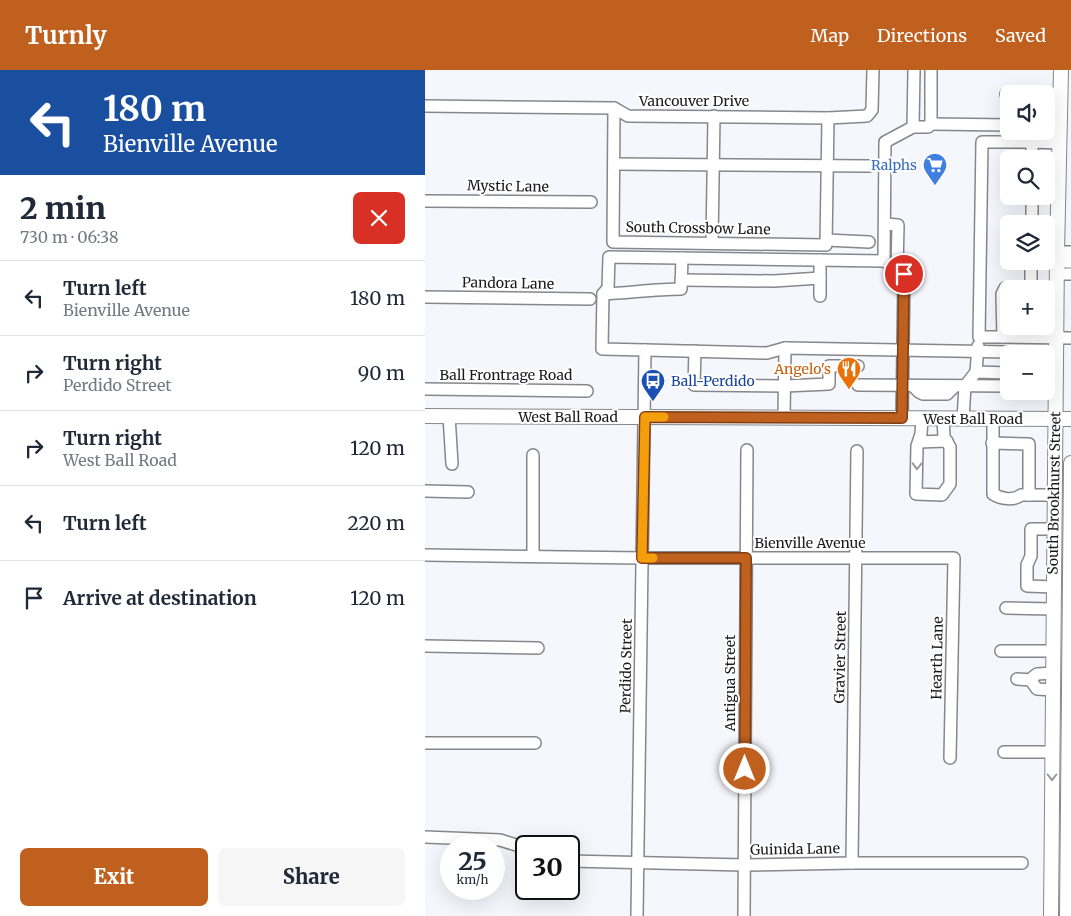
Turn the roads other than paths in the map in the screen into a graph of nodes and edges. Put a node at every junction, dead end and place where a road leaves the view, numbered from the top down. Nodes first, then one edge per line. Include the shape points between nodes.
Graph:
1 (873, 70) edge
2 (914, 70) edge
3 (931, 70) edge
4 (1061, 70) edge
5 (1064, 95) edge
6 (425, 106) edge
7 (614, 108) junction
8 (714, 116) junction
9 (827, 118) junction
10 (931, 124) junction
11 (982, 124) junction
12 (1000, 125) edge
13 (913, 127) junction
14 (1002, 140) edge
15 (1046, 140) edge
16 (982, 142) junction
17 (1060, 143) junction
18 (614, 164) junction
19 (713, 165) junction
20 (827, 166) junction
21 (869, 166) dead end
22 (425, 201) edge
23 (591, 202) dead end
24 (885, 224) junction
25 (1055, 240) edge
26 (826, 242) junction
27 (869, 242) dead end
28 (712, 243) junction
29 (1071, 252) edge
30 (682, 258) junction
31 (728, 259) junction
32 (820, 260) junction
33 (1055, 260) edge
34 (1055, 260) edge
35 (884, 261) junction
36 (1055, 261) edge
37 (1071, 262) edge
38 (897, 270) junction
39 (1031, 270) edge
40 (1054, 270) edge
41 (1071, 274) edge
42 (820, 278) junction
43 (681, 280) junction
44 (727, 281) junction
45 (603, 294) junction
46 (820, 296) dead end
47 (425, 297) edge
48 (590, 299) dead end
49 (979, 336) junction
50 (1003, 337) junction
51 (1056, 338) junction
52 (1071, 338) edge
53 (785, 348) junction
54 (830, 348) junction
55 (645, 350) junction
56 (695, 351) junction
57 (903, 351) junction
58 (978, 352) junction
59 (1000, 353) edge
60 (829, 366) junction
61 (858, 366) dead end
62 (976, 372) junction
63 (1000, 373) edge
64 (858, 385) dead end
65 (785, 386) junction
66 (908, 386) junction
67 (960, 386) junction
68 (1000, 386) edge
69 (425, 389) edge
70 (587, 390) dead end
71 (425, 416) edge
72 (449, 416) junction
73 (645, 417) junction
74 (784, 418) junction
75 (902, 418) junction
76 (922, 418) junction
77 (943, 418) junction
78 (963, 418) junction
79 (993, 419) junction
80 (1055, 419) junction
81 (1071, 419) edge
82 (947, 441) junction
83 (919, 442) junction
84 (992, 443) junction
85 (747, 450) dead end
86 (857, 451) dead end
87 (533, 455) dead end
88 (1071, 463) edge
89 (452, 464) dead end
90 (425, 491) edge
91 (468, 492) dead end
92 (1029, 495) junction
93 (1054, 495) junction
94 (1054, 530) junction
95 (1071, 537) edge
96 (425, 555) edge
97 (533, 556) junction
98 (642, 558) junction
99 (746, 558) junction
100 (856, 558) junction
101 (954, 558) joint
102 (1054, 587) junction
103 (1071, 595) edge
104 (1006, 608) dead end
105 (1053, 609) junction
106 (425, 646) edge
107 (538, 648) dead end
108 (1001, 651) dead end
109 (1053, 652) junction
110 (1053, 673) junction
111 (1017, 680) dead end
112 (1032, 680) junction
113 (1053, 690) junction
114 (1069, 741) edge
115 (425, 743) edge
116 (535, 743) dead end
117 (1004, 752) dead end
118 (1053, 752) junction
119 (950, 758) dead end
120 (1052, 805) junction
121 (425, 837) edge
122 (515, 845) edge
123 (580, 861) edge
124 (638, 862) junction
125 (852, 863) junction
126 (1022, 863) dead end
127 (744, 865) junction
128 (637, 916) edge
129 (744, 916) edge
130 (1051, 916) edge
131 (1066, 916) edge

1 - 9 street, Vancouver Drive via 872,110 867,116
2 - 13 street
3 - 10 street
4 - 5 main road, South Brookhurst Street
5 - 17 main road, South Brookhurst Street
6 - 7 street, Vancouver Drive
7 - 8 street, Vancouver Drive via 628,116
7 - 18 street, South Crossbow Lane
8 - 9 street, Vancouver Drive
8 - 19 street
9 - 20 street
10 - 11 street
10 - 13 street
11 - 12 street
11 - 16 street
13 - 24 street via 885,142
14 - 16 street
15 - 17 street
16 - 49 street
17 - 25 main road, South Brookhurst Street
18 - 19 street
18 - 28 street, South Crossbow Lane via 613,242
19 - 20 street
19 - 28 street
20 - 21 street
20 - 26 street
22 - 23 street, Mystic Lane
24 - 35 street
24 - 38 street via 898,225
26 - 27 street, South Crossbow Lane
26 - 28 street, South Crossbow Lane
29 - 33 street
30 - 31 street
30 - 43 street
30 - 45 street via 609,257 608,288
31 - 32 street
31 - 44 street
32 - 35 street
32 - 42 street
34 - 37 street
35 - 38 street
36 - 41 street
38 - 57 street via 904,274
39 - 50 street via 1031,288 1005,288 1002,294
40 - 51 main road, South Brookhurst Street
42 - 44 street
42 - 46 street
43 - 44 street
43 - 45 street via 681,289
45 - 55 street via 602,349
47 - 48 street, Pandora Lane
49 - 50 street
49 - 58 street
50 - 51 street
51 - 52 street
51 - 80 main road, South Brookhurst Street
53 - 54 street
53 - 56 street via 767,353
53 - 65 street
54 - 57 street
54 - 60 street
55 - 56 street
55 - 73 street, Perdido Street
56 - 65 street via 694,385
57 - 58 street
57 - 66 street
58 - 59 street
58 - 62 street
60 - 61 street
60 - 65 street via 829,384
62 - 63 street
62 - 67 street
64 - 66 street
65 - 74 street
66 - 67 street
66 - 75 street
67 - 68 street
67 - 78 street
69 - 70 street, Ball Frontrage Road
71 - 72 main road, West Ball Road
72 - 73 main road, West Ball Road
72 - 89 street
73 - 74 main road, West Ball Road
73 - 98 street, Perdido Street
74 - 75 main road, West Ball Road
75 - 76 main road, West Ball Road
76 - 77 main road, West Ball Road
76 - 83 street
77 - 78 main road, West Ball Road
77 - 82 street
78 - 79 main road, West Ball Road
79 - 80 main road, West Ball Road
79 - 84 street
80 - 81 main road, West Ball Road
80 - 93 main road, South Brookhurst Street
82 - 83 street
83 -> 82 street via 916,494 942,495 950,484 950,447
84 - 92 street via 1029,444
84 - 92 street via 993,494 999,498
85 - 99 street, Antigua Street
86 - 100 street, Gravier Street
87 - 97 street
88 - 95 main road, South Brookhurst Street
90 - 91 street
92 - 93 street
93 - 94 main road, South Brookhurst Street
94 - 102 main road, South Brookhurst Street
94 - 102 street via 1031,529 1027,586
95 - 103 main road, South Brookhurst Street
96 - 97 street, Bienville Avenue
97 - 98 street, Bienville Avenue
98 - 99 street, Bienville Avenue
98 - 124 street, Perdido Street
99 - 100 street, Bienville Avenue
99 - 127 street, Antigua Street
100 - 101 street, Bienville Avenue
100 - 125 street, Gravier Street
101 - 119 street, Hearth Lane
102 - 105 main road, South Brookhurst Street
103 - 114 main road, South Brookhurst Street
104 - 105 street
105 - 109 main road, South Brookhurst Street
106 - 107 street
108 - 109 street
109 - 110 main road, South Brookhurst Street
110 - 112 street via 1037,674
110 - 113 main road, South Brookhurst Street
110 - 114 main road via 1059,680 1059,720
111 - 112 street
112 - 113 street via 1037,689
113 - 118 main road, South Brookhurst Street
114 - 131 main road, South Brookhurst Street
115 - 116 street
117 - 118 street
118 -> 120 main road, South Brookhurst Street
120 - 130 main road, South Brookhurst Street
120 - 131 main road via 1057,812 1056,901 1057,908
121 - 122 street via 500,840
123 - 124 street, Guinida Lane
124 - 127 street, Guinida Lane
124 - 128 street, Perdido Street
125 - 126 street, Guinida Lane
125 - 127 street, Guinida Lane
127 - 129 street, Antigua Street

